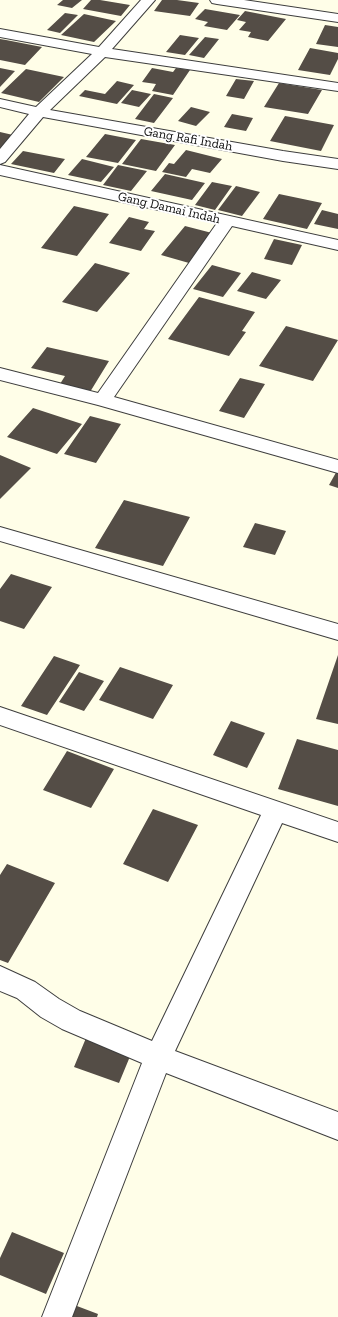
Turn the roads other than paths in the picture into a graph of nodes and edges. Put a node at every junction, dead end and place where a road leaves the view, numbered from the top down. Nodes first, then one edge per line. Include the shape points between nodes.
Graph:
1 (148, 0) edge
2 (217, 0) edge
3 (338, 18) edge
4 (0, 33) edge
5 (102, 52) junction
6 (338, 87) edge
7 (0, 103) edge
8 (39, 112) junction
9 (0, 159) edge
10 (338, 164) edge
11 (0, 170) edge
12 (227, 221) junction
13 (338, 245) edge
14 (0, 374) edge
15 (103, 400) junction
16 (338, 467) edge
17 (0, 534) edge
18 (338, 632) edge
19 (0, 716) edge
20 (275, 811) junction
21 (338, 832) edge
22 (0, 978) edge
23 (158, 1056) junction
24 (338, 1126) edge
25 (57, 1317) edge

1 - 5 street
2 - 3 street
4 - 5 street
5 - 6 street
5 - 8 street
7 - 8 street, Gang Rafi Indah
8 - 9 street
8 - 10 street, Gang Rafi Indah
11 - 12 street, Gang Damai Indah
12 - 13 street, Gang Damai Indah
12 - 15 street
14 - 15 street
15 - 16 street
17 - 18 street
19 - 20 street
20 - 21 street
20 - 23 street
22 - 23 street via 26,990 70,1020
23 - 24 street
23 - 25 street

